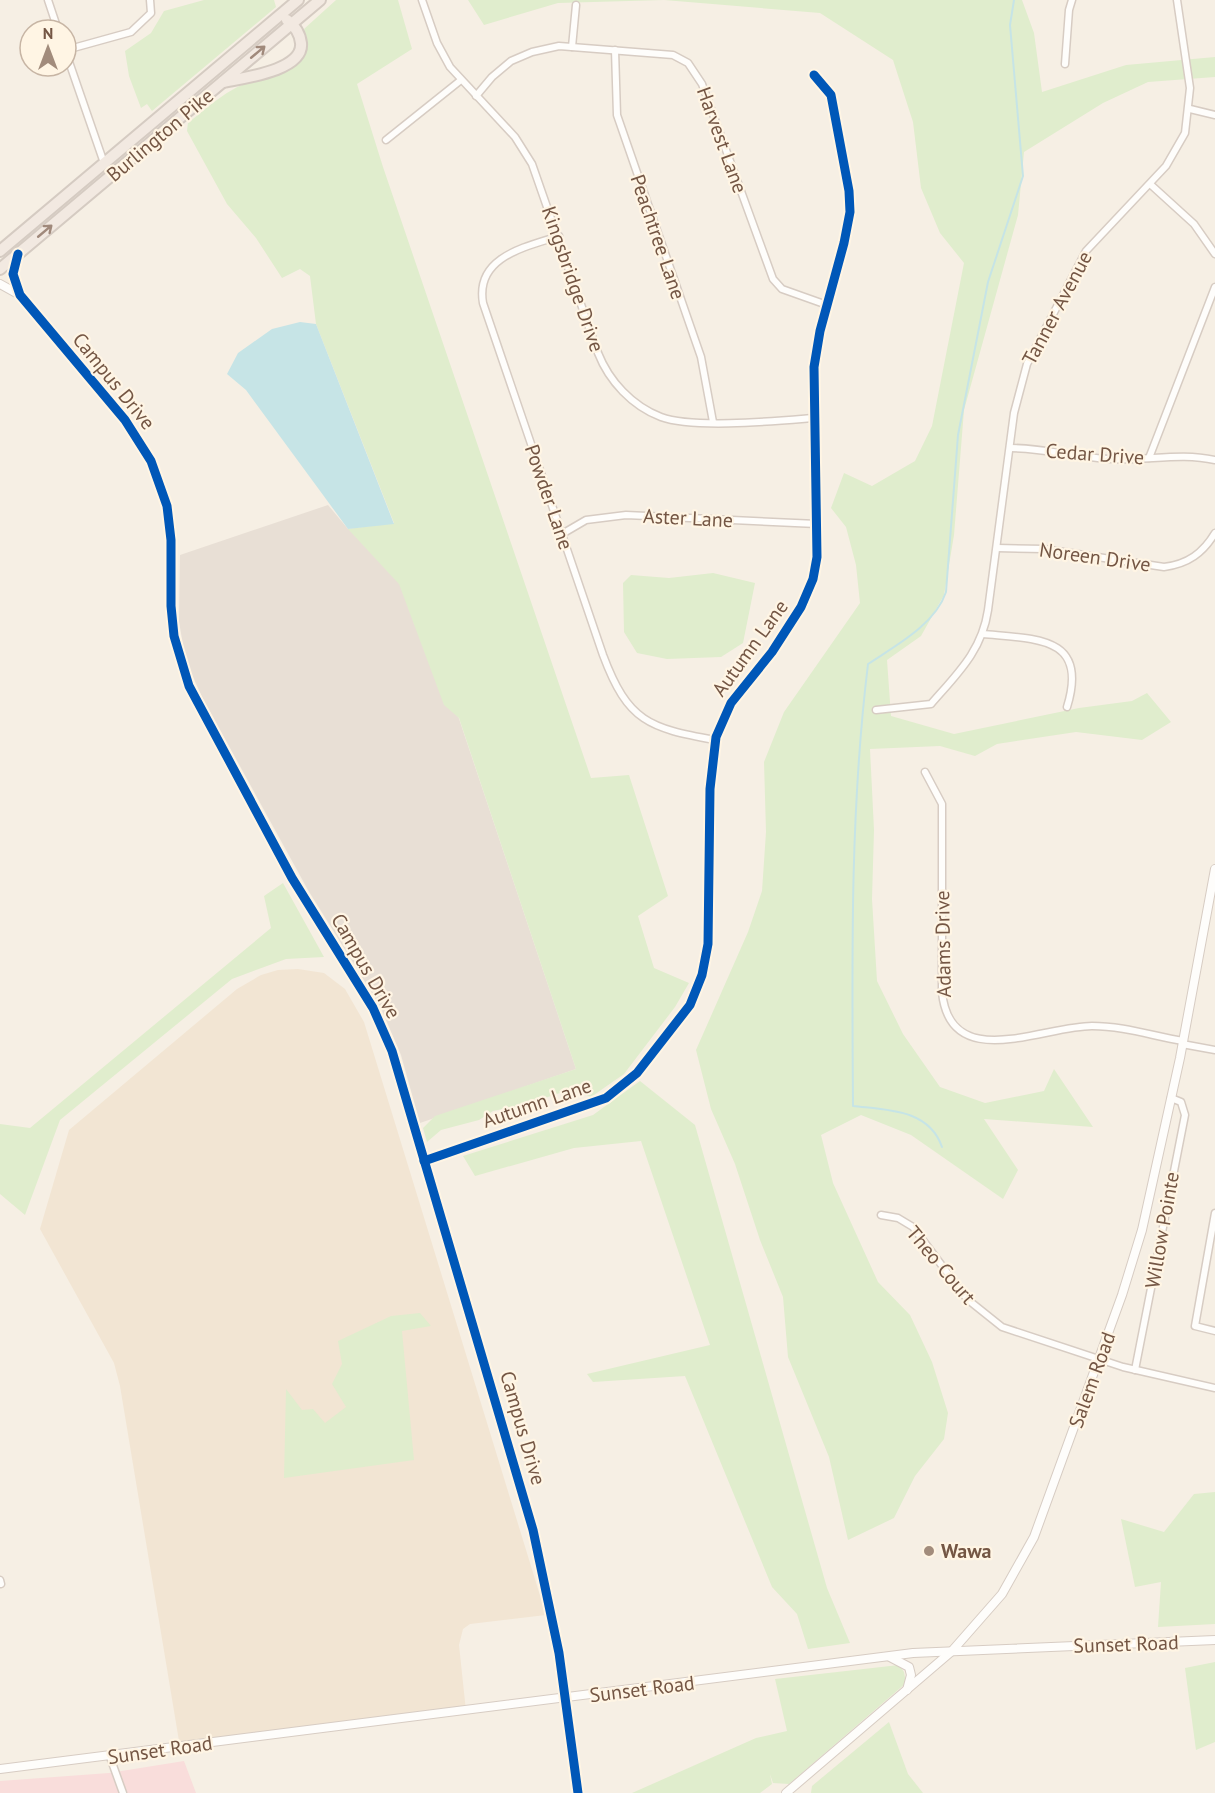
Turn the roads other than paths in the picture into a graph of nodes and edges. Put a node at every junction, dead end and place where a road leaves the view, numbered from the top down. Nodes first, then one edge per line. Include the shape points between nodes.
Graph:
1 (48, 0) edge
2 (150, 0) edge
3 (279, 0) edge
4 (298, 0) edge
5 (320, 0) edge
6 (422, 0) edge
7 (1072, 0) edge
8 (1177, 0) edge
9 (576, 5) dead end
10 (282, 13) junction
11 (54, 18) edge
12 (295, 21) junction
13 (572, 47) junction
14 (78, 48) edge
15 (615, 50) junction
16 (1065, 64) dead end
17 (814, 75) dead end
18 (75, 78) edge
19 (460, 80) junction
20 (223, 82) junction
21 (476, 96) junction
22 (1190, 109) junction
23 (1215, 115) edge
24 (386, 140) dead end
25 (104, 163) junction
26 (1149, 183) junction
27 (559, 236) junction
28 (0, 251) edge
29 (18, 254) junction
30 (1215, 254) edge
31 (0, 269) edge
32 (0, 285) edge
33 (1215, 287) edge
34 (20, 295) junction
35 (827, 305) junction
36 (813, 418) junction
37 (713, 422) junction
38 (1010, 448) junction
39 (1149, 458) junction
40 (1215, 460) edge
41 (817, 524) junction
42 (1215, 532) edge
43 (562, 534) junction
44 (997, 548) junction
45 (983, 634) junction
46 (1066, 707) dead end
47 (876, 710) dead end
48 (715, 740) junction
49 (925, 772) dead end
50 (1215, 869) edge
51 (1183, 1043) junction
52 (1215, 1050) edge
53 (1172, 1098) junction
54 (424, 1161) junction
55 (881, 1215) dead end
56 (1215, 1216) edge
57 (1215, 1330) edge
58 (1100, 1357) junction
59 (1135, 1370) junction
60 (1215, 1388) edge
61 (1215, 1640) edge
62 (951, 1651) junction
63 (886, 1656) junction
64 (907, 1691) junction
65 (565, 1698) junction
66 (110, 1757) junction
67 (0, 1769) edge
68 (123, 1793) edge
69 (578, 1793) edge
70 (786, 1793) edge

1 - 11 street
2 - 14 street via 151,13 131,32
3 - 10 highway
4 - 10 highway, Burlington Pike
5 - 12 highway, Burlington Pike
6 - 19 street, Kingsbridge Drive via 440,51
7 - 16 street
8 - 22 street, Tanner Avenue via 1190,81
9 - 13 street
10 - 12 highway
10 - 25 highway, Burlington Pike
20 -> 12 highway, Burlington Pike
12 - 20 highway via 302,48 293,61 274,70
13 - 15 street, Harvest Lane
13 - 21 street, Harvest Lane via 548,48 521,56 492,77
15 - 35 street, Harvest Lane via 673,55 694,69 706,92 773,279 782,289
15 - 37 street, Peachtree Lane via 617,115 701,357
17 - 35 street, Autumn Lane via 831,95 849,201 847,232
18 - 25 street
19 - 21 street, Kingsbridge Drive
19 - 24 street
29 -> 20 highway, Burlington Pike
21 - 27 street, Kingsbridge Drive via 527,154
22 - 23 street
22 - 26 street, Tanner Avenue via 1180,147
25 - 28 highway, Burlington Pike
26 - 30 street via 1194,224
26 - 38 street, Tanner Avenue via 1096,238 1069,279 1024,372
27 - 37 street, Kingsbridge Drive via 598,353 616,384 633,401 663,418
27 - 43 street, Powder Lane via 495,262 484,280 482,295
29 - 31 highway, Burlington Pike
29 - 34 street, Campus Drive via 13,274
32 - 34 street, Campus Drive
33 - 39 street
34 - 54 street, Campus Drive via 125,420 151,461 170,524 171,606 182,671 292,878 379,1020
35 - 36 street, Autumn Lane via 815,355
36 - 37 street, Kingsbridge Drive
36 - 41 street, Autumn Lane
38 - 39 street, Cedar Drive via 1105,459
38 - 44 street, Tanner Avenue
39 - 40 street, Cedar Drive via 1196,456
41 - 43 street, Aster Lane via 626,515 586,520
41 - 48 street, Autumn Lane via 815,569 806,598 772,652 731,703
42 - 44 street, Noreen Drive via 1194,557 1164,567 1044,549
43 - 48 street, Powder Lane via 610,675 624,700 652,724
44 - 45 street, Tanner Avenue
45 - 46 street via 1038,640 1063,653 1072,666 1074,679
45 - 47 street, Tanner Avenue via 969,661 931,704
48 - 54 street, Autumn Lane via 710,789 707,955 699,986 684,1014 637,1072 606,1098
49 - 51 street, Adams Drive via 942,804 942,992 948,1018 983,1041 1092,1026
50 - 51 street, Salem Road
51 - 52 street, Adams Drive
51 - 53 street, Salem Road
53 - 58 street, Salem Road via 1139,1242
53 - 59 street, Willow Pointe via 1181,1102 1185,1115
54 - 65 street, Campus Drive via 527,1505 550,1606
55 - 58 street, Theo Court via 898,1218 913,1227 967,1299 994,1322 1026,1336
56 - 57 street via 1195,1326
58 - 59 street, Theo Court
58 - 62 street, Salem Road via 1029,1548 1002,1594
59 - 60 street, Theo Court
61 - 62 street, Sunset Road
62 - 63 street, Sunset Road
62 - 64 street, Salem Road
63 - 64 street via 909,1667
63 - 65 street, Sunset Road
64 - 70 street, Salem Road
65 - 66 street, Sunset Road
65 - 69 street, Campus Drive
66 - 67 street, Sunset Road
66 - 68 street

